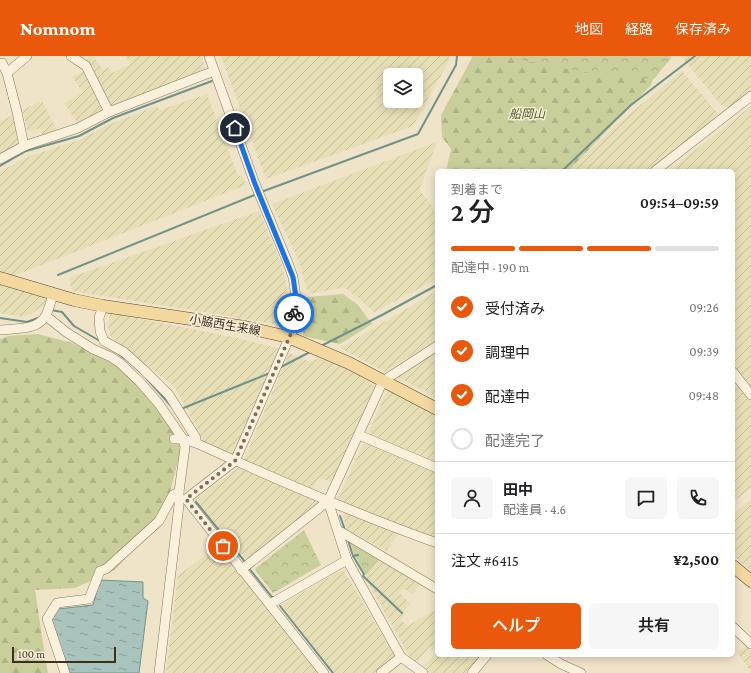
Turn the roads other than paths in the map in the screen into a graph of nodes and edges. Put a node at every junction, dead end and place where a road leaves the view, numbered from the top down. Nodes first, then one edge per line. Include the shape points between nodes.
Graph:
1 (27, 56) edge
2 (71, 56) edge
3 (209, 56) edge
4 (0, 64) edge
5 (214, 71) junction
6 (7, 73) junction
7 (751, 96) edge
8 (109, 112) junction
9 (24, 146) junction
10 (0, 159) edge
11 (657, 169) edge
12 (0, 278) edge
13 (53, 294) junction
14 (103, 306) junction
15 (46, 316) junction
16 (0, 330) edge
17 (288, 337) junction
18 (435, 347) edge
19 (735, 375) edge
20 (383, 381) junction
21 (751, 395) edge
22 (435, 408) edge
23 (359, 435) junction
24 (174, 439) dead end
25 (183, 439) junction
26 (196, 443) junction
27 (235, 461) junction
28 (435, 467) edge
29 (179, 492) junction
30 (186, 499) junction
31 (328, 501) junction
32 (338, 530) junction
33 (435, 542) edge
34 (347, 560) junction
35 (735, 568) edge
36 (241, 570) junction
37 (751, 581) edge
38 (435, 588) edge
39 (270, 604) junction
40 (735, 629) edge
41 (751, 644) edge
42 (401, 657) junction
43 (485, 657) edge
44 (550, 657) edge
45 (65, 673) edge
46 (159, 673) edge
47 (324, 673) edge
48 (381, 673) edge
49 (423, 673) edge
50 (472, 673) edge
51 (581, 673) edge

1 - 6 street
2 - 8 street via 86,66
3 - 5 street
4 - 6 street
5 - 8 street
5 - 17 street via 255,184 293,277 296,297 293,329
6 - 9 street
7 - 11 street
8 - 9 street via 78,128
9 - 10 street
12 - 13 main road, 小脇西生来線
13 - 14 main road, 小脇西生来線
13 - 15 street
14 - 17 main road, 小脇西生来線 via 245,327
14 - 26 street via 99,318 104,341 124,352 168,395 196,438
15 - 16 street via 36,325
15 - 25 street via 70,335 120,363 160,404
17 - 20 main road, 小脇西生来線 via 349,362
17 - 27 street
18 - 20 street
19 - 21 street
20 - 22 main road, 小脇西生来線
20 - 23 street
23 - 28 street
23 - 31 street
24 - 25 street
25 - 26 street
25 - 29 street via 184,462
26 - 27 street
27 - 30 street
27 - 31 street
29 - 30 street
29 - 45 street via 173,495 159,521 106,569 100,571 89,600 57,603 47,619
29 - 46 street
30 - 36 street
31 - 32 street
31 - 33 street
31 - 36 street
32 - 34 street
32 - 38 street
34 - 39 street
34 - 42 street
35 - 37 main road
36 - 39 street
39 - 47 street
40 - 41 street
42 - 48 street
42 - 49 street
43 - 50 street
44 - 51 street

